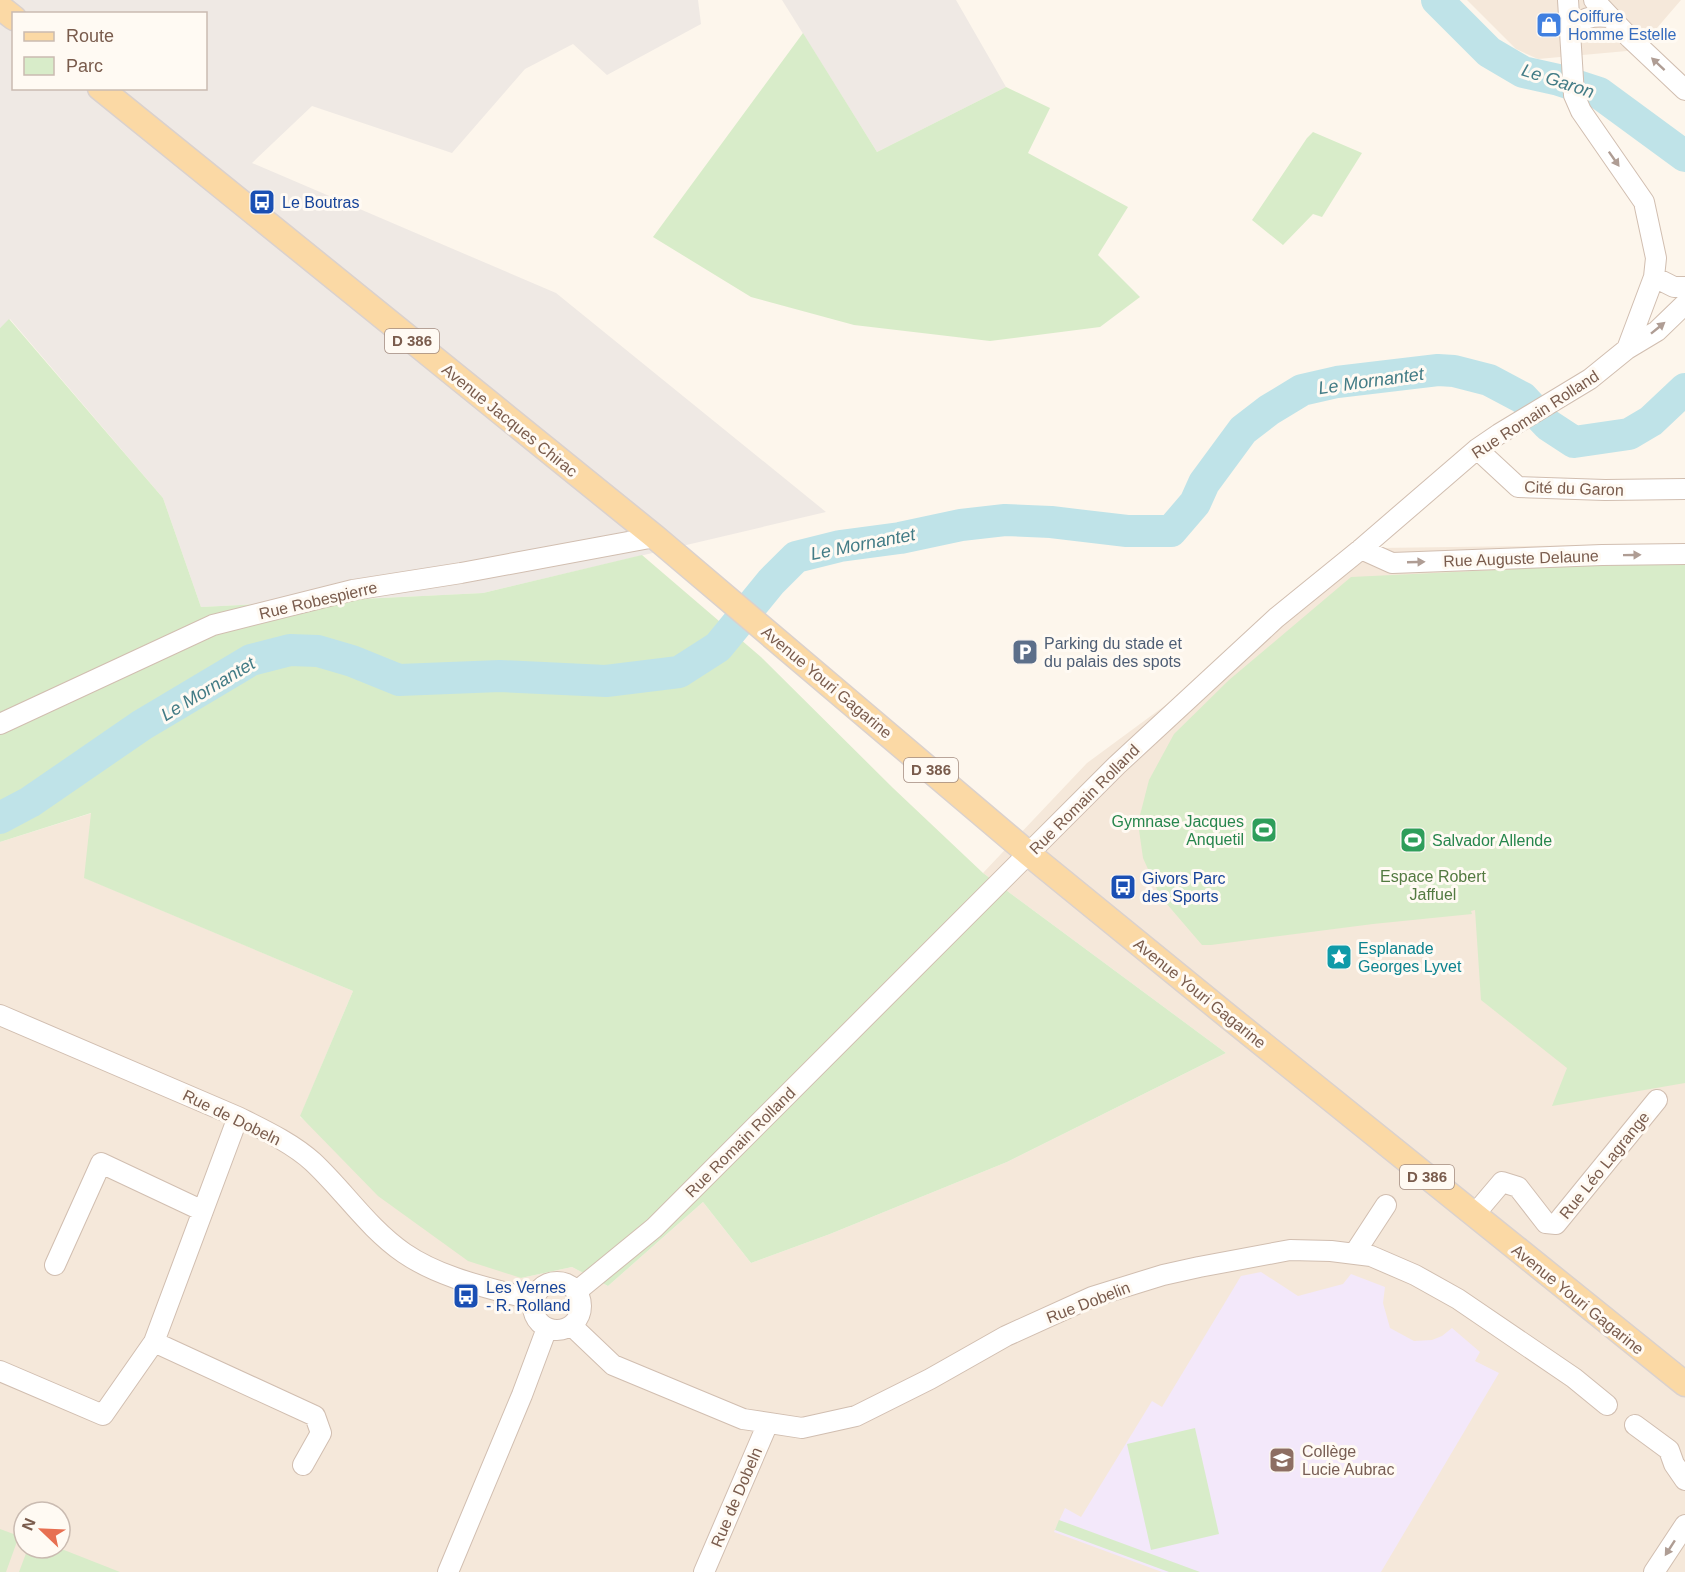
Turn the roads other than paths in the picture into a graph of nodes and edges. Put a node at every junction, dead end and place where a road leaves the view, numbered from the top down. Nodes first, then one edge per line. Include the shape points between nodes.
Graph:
1 (1568, 0) edge
2 (1594, 0) edge
3 (0, 7) edge
4 (12, 16) edge
5 (1610, 17) junction
6 (1569, 35) junction
7 (102, 90) edge
8 (1685, 90) edge
9 (1654, 277) junction
10 (1685, 287) edge
11 (1685, 304) edge
12 (1627, 349) junction
13 (1478, 449) junction
14 (1685, 489) edge
15 (655, 537) junction
16 (1361, 549) junction
17 (1685, 554) edge
18 (723, 594) joint
19 (0, 724) edge
20 (1029, 854) junction
21 (0, 1015) edge
22 (1657, 1100) dead end
23 (238, 1117) junction
24 (1386, 1205) dead end
25 (203, 1211) junction
26 (1474, 1215) junction
27 (1354, 1254) junction
28 (55, 1265) dead end
29 (577, 1292) junction
30 (534, 1300) junction
31 (572, 1326) junction
32 (547, 1329) junction
33 (154, 1342) junction
34 (0, 1371) edge
35 (1685, 1384) edge
36 (1607, 1405) dead end
37 (768, 1422) junction
38 (1635, 1425) dead end
39 (303, 1465) dead end
40 (1685, 1480) edge
41 (1685, 1525) edge
42 (448, 1572) edge
43 (704, 1572) edge
44 (1654, 1572) edge

1 - 6 street
2 - 5 street
3 - 4 main road
5 - 6 street via 1593,15 1577,23
8 -> 5 street
6 -> 9 street via 1574,96 1644,202 1656,258
7 - 15 main road, Avenue Jacques Chirac / D 386
9 - 10 street via 1674,287
9 - 12 street
12 -> 11 street, Rue Romain Rolland via 1656,331
12 - 13 street, Rue Romain Rolland via 1590,379
13 - 14 street, Cité du Garon via 1518,488
13 - 16 street, Rue Romain Rolland
15 - 18 main road, Avenue Jacques Chirac / D 386
15 - 19 street, Rue Robespierre via 353,590 213,625
16 -> 17 street, Rue Auguste Delaune via 1392,563
16 - 20 street, Rue Romain Rolland via 1276,618 1182,704
18 - 20 main road, Avenue Youri Gagarine / D 386
20 - 26 main road, Avenue Youri Gagarine / D 386
20 - 29 street, Rue Romain Rolland via 654,1228
21 - 23 street, Rue de Dobeln
22 - 26 street, Rue Léo Lagrange via 1556,1224 1546,1223 1518,1187 1502,1182
23 - 25 street
23 - 30 street, Rue de Dobeln via 272,1133 312,1162 379,1234 405,1254 434,1270
24 - 27 street
25 - 28 street via 101,1163
25 - 33 street
26 - 35 main road, Avenue Youri Gagarine / D 386
27 - 36 street, Rue Dobelin via 1415,1275 1458,1299
27 - 37 street, Rue Dobelin via 1290,1250 1163,1275 1092,1297 1006,1336 856,1416 802,1428
29 - 30 street via 563,1282 555,1282 542,1287
29 - 31 street via 582,1308
30 - 32 street via 536,1317
31 - 32 street
31 - 37 street, Rue Dobelin via 613,1365 743,1419
32 - 42 street
33 - 34 street via 103,1415
33 - 39 street via 315,1416 321,1433
37 - 43 street, Rue de Dobeln
38 - 40 street via 1669,1450
41 -> 44 street

